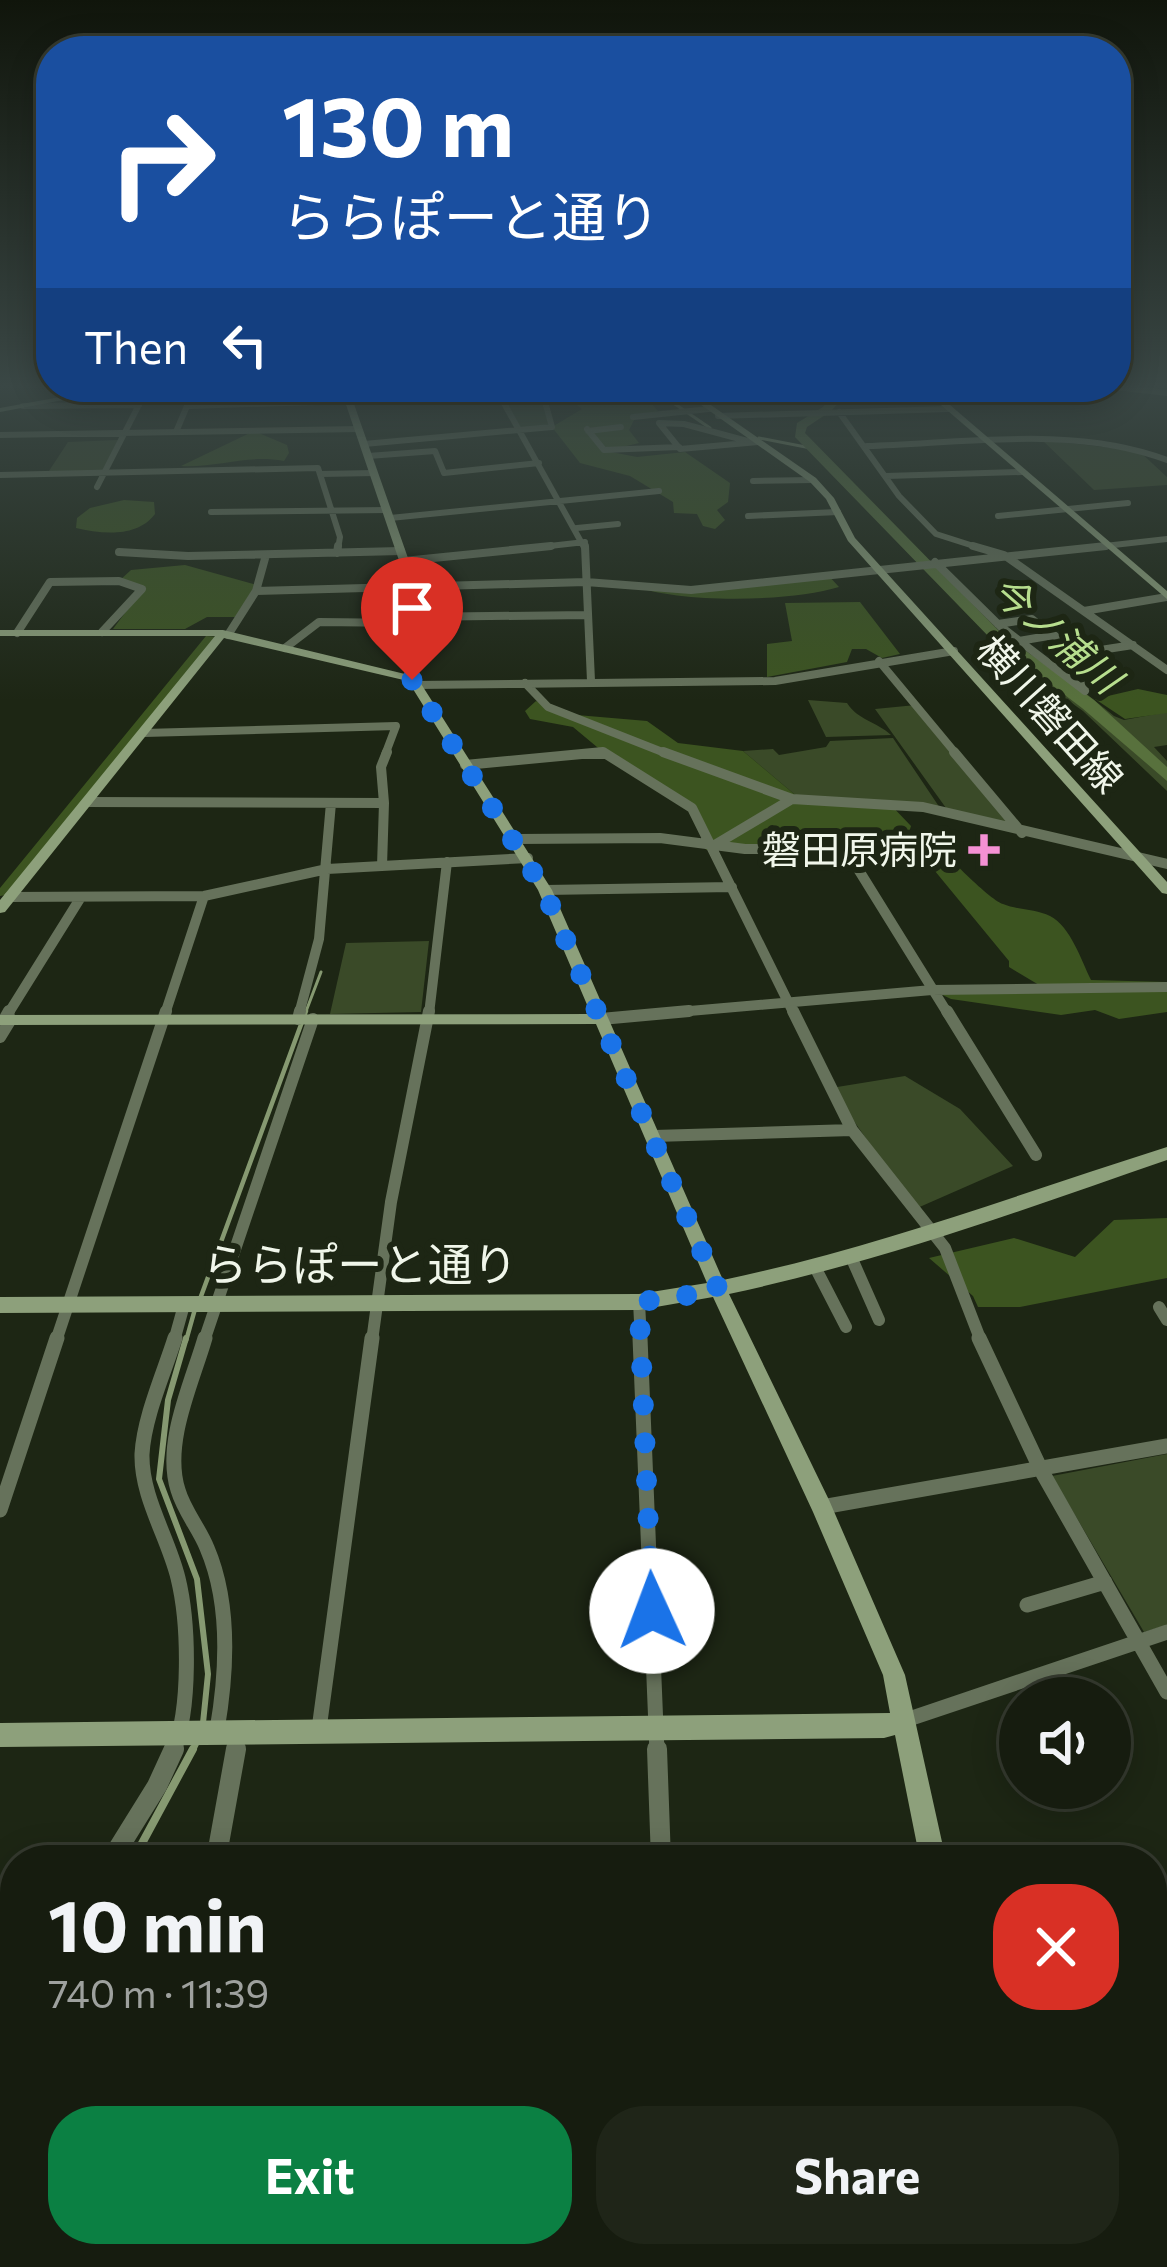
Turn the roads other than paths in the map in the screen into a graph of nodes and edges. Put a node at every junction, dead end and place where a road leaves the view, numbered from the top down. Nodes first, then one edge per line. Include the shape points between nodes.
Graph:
1 (325, 489) edge
2 (379, 489) edge
3 (554, 489) edge
4 (820, 489) edge
5 (897, 489) edge
6 (1042, 489) edge
7 (658, 491) dead end
8 (561, 500) junction
9 (1129, 503) dead end
10 (1066, 509) junction
11 (332, 511) junction
12 (212, 512) dead end
13 (838, 512) junction
14 (388, 514) junction
15 (748, 516) dead end
16 (998, 516) dead end
17 (618, 524) dead end
18 (577, 528) junction
19 (1167, 539) edge
20 (585, 542) junction
21 (1109, 545) junction
22 (119, 552) dead end
23 (337, 553) junction
24 (266, 555) junction
25 (1004, 555) junction
26 (403, 556) junction
27 (935, 562) junction
28 (877, 567) junction
29 (586, 582) junction
30 (411, 587) junction
31 (256, 591) junction
32 (1167, 596) edge
33 (346, 608) dead end
34 (1084, 610) junction
35 (588, 615) junction
36 (409, 620) junction
37 (348, 623) junction
38 (998, 624) junction
39 (1042, 627) dead end
40 (102, 632) junction
41 (0, 633) edge
42 (17, 633) junction
43 (226, 634) junction
44 (1019, 640) junction
45 (1133, 645) junction
46 (285, 648) junction
47 (954, 651) junction
48 (1081, 653) junction
49 (879, 661) junction
50 (1167, 670) edge
51 (414, 682) junction
52 (525, 682) junction
53 (591, 682) junction
54 (144, 733) junction
55 (465, 765) junction
56 (793, 799) junction
57 (87, 802) junction
58 (331, 803) junction
59 (385, 803) junction
60 (1022, 834) junction
61 (516, 839) junction
62 (712, 846) junction
63 (845, 848) junction
64 (916, 848) dead end
65 (528, 858) junction
66 (1140, 860) junction
67 (447, 862) junction
68 (1167, 864) edge
69 (382, 866) junction
70 (327, 868) junction
71 (732, 887) junction
72 (544, 890) junction
73 (1167, 890) edge
74 (203, 896) junction
75 (81, 897) junction
76 (5, 903) edge
77 (1167, 987) edge
78 (932, 990) junction
79 (788, 1004) junction
80 (601, 1018) junction
81 (5, 1019) edge
82 (161, 1019) junction
83 (305, 1019) junction
84 (430, 1019) junction
85 (0, 1037) edge
86 (852, 1130) junction
87 (654, 1136) junction
88 (1167, 1154) edge
89 (1036, 1156) dead end
90 (934, 1234) junction
91 (852, 1259) junction
92 (815, 1268) junction
93 (719, 1291) junction
94 (639, 1302) junction
95 (68, 1304) junction
96 (377, 1304) junction
97 (0, 1305) edge
98 (184, 1305) junction
99 (214, 1305) junction
100 (879, 1320) dead end
101 (846, 1327) dead end
102 (1167, 1446) edge
103 (1041, 1470) junction
104 (822, 1507) junction
105 (0, 1510) edge
106 (1105, 1582) junction
107 (1027, 1605) dead end
108 (1167, 1632) edge
109 (1139, 1642) junction
110 (1167, 1692) edge
111 (903, 1721) junction
112 (656, 1728) junction
113 (320, 1729) junction
114 (228, 1730) junction
115 (182, 1731) junction
116 (0, 1736) edge
117 (120, 1845) edge
118 (217, 1845) edge
119 (660, 1845) edge
120 (930, 1845) edge

1 - 11 street
2 - 14 street
3 - 8 street
4 - 13 street, 横川磐田線
5 - 25 street via 936,533
6 - 10 street
7 - 8 street
8 - 14 street
8 - 18 street
9 - 10 street
10 - 16 street
10 - 21 street
11 - 12 street
11 - 14 street
11 - 23 street
13 - 15 street
13 - 28 street, 横川磐田線
14 - 26 street
17 - 18 street
18 - 20 street
19 - 21 street
20 - 26 street
20 - 29 street
21 - 25 street
21 - 32 street
22 - 24 street
23 - 24 street
23 - 26 street
24 - 31 street
25 - 27 street
25 - 34 street
26 - 30 street
27 - 28 street
27 - 38 street
28 - 29 street via 691,590
28 - 47 street, 横川磐田線
29 - 30 street
29 - 35 street
30 - 31 street
30 - 36 street
31 - 43 street
32 - 34 street
33 - 37 street
34 - 45 street
35 - 36 street
35 - 53 street
36 - 37 street
36 - 51 street via 405,651
37 - 46 street via 319,622
38 - 39 street via 1032,619
38 - 44 street
40 - 42 street
40 - 42 street via 142,590 119,581 50,582
40 - 43 street
41 - 42 street
43 - 46 street
43 - 54 street
44 - 48 street via 1054,634
44 - 48 street via 1083,689 1109,680
45 - 48 street
45 - 50 street
46 - 51 street
47 - 49 street
47 - 66 street, 横川磐田線
49 - 53 street via 784,680
49 - 60 street
51 - 52 street
51 - 55 street
52 - 53 street
52 - 56 street via 548,707
54 - 57 street
54 - 59 street via 396,727 381,767
55 - 61 street
55 - 62 street via 602,752 692,808
56 - 60 street via 923,807
56 - 62 street
57 - 58 street
57 - 76 street
58 - 59 street
58 - 70 street
59 - 69 street
60 - 66 street
61 - 62 street via 660,838
61 - 65 street
62 - 63 street
62 - 71 street
63 - 64 street
63 - 78 street
65 - 67 street
65 - 72 street
66 - 68 street
66 - 73 street, 横川磐田線
67 - 69 street
67 - 84 street
69 - 70 street
70 - 74 street
70 - 83 street
71 - 72 street
71 - 79 street
72 - 80 street
74 - 75 street
74 - 82 street
75 - 76 street
75 - 81 street
77 - 78 street
78 - 79 street
78 - 89 street
79 - 80 street
79 - 86 street
80 - 84 street
80 - 87 street
81 - 82 street
81 - 85 street
82 - 83 street
82 - 95 street
83 - 84 street
83 - 99 street
84 - 96 street
86 - 87 street
86 - 90 street
87 - 93 street
88 - 90 street
90 - 91 street, ららぽーと通り
90 - 103 street
91 - 92 street, ららぽーと通り
91 - 100 street
92 - 93 street, ららぽーと通り
92 - 101 street
93 - 94 street, ららぽーと通り
93 - 104 street
94 - 96 street, ららぽーと通り
94 - 112 street
95 - 97 street, ららぽーと通り
95 - 98 street, ららぽーと通り
95 - 105 street
96 - 99 street, ららぽーと通り
96 - 113 street
98 - 99 street, ららぽーと通り
98 - 115 street via 142,1451 179,1581
99 - 114 street via 174,1468 208,1550 223,1618
102 - 103 street
103 - 104 street
103 - 106 street
104 - 111 street via 894,1675
106 - 107 street
106 - 109 street
108 - 109 street
109 - 110 street
109 - 111 street
111 - 112 street
111 - 120 street
112 - 113 street
112 - 119 street
113 - 114 street
114 - 115 street
114 - 118 street
115 - 116 street
115 - 117 street

